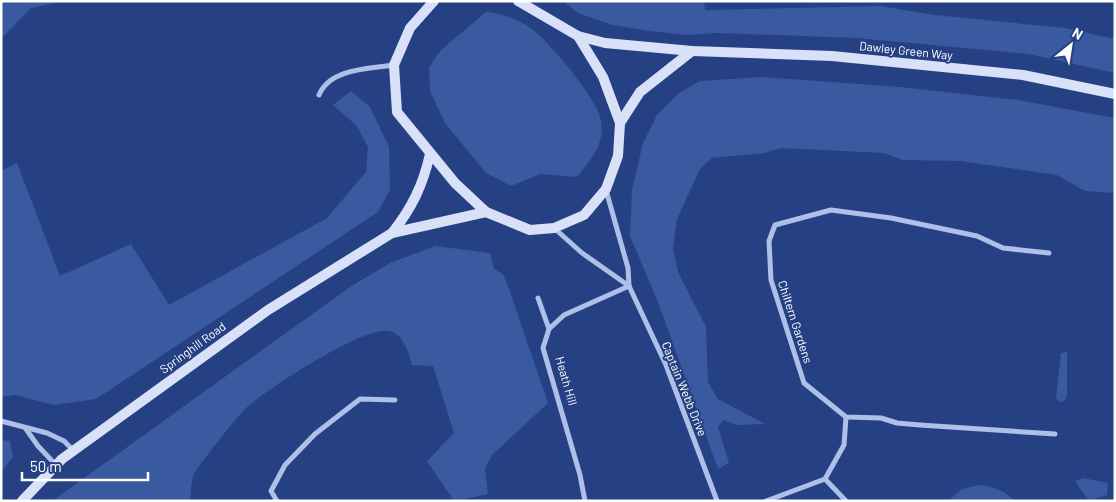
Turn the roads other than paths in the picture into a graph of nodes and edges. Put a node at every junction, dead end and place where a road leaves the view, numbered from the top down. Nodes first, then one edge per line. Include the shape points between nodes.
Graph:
1 (428, 1) edge
2 (434, 1) edge
3 (518, 1) edge
4 (424, 12) junction
5 (578, 36) junction
6 (692, 51) junction
7 (394, 65) junction
8 (1115, 94) edge
9 (319, 95) dead end
10 (620, 124) junction
11 (430, 154) junction
12 (606, 189) junction
13 (486, 212) junction
14 (554, 228) junction
15 (392, 233) junction
16 (1050, 253) dead end
17 (629, 286) junction
18 (538, 298) dead end
19 (549, 329) junction
20 (395, 400) dead end
21 (846, 417) junction
22 (1, 421) edge
23 (26, 429) junction
24 (1055, 434) dead end
25 (74, 450) junction
26 (56, 465) junction
27 (825, 479) junction
28 (22, 501) edge
29 (277, 501) edge
30 (585, 501) edge
31 (717, 501) edge
32 (766, 501) edge
33 (846, 501) edge

1 - 4 main road
2 - 4 main road
3 - 5 main road
4 - 7 main road via 410,28
5 - 6 main road, Dawley Green Way via 605,44
5 - 10 main road via 603,77
6 - 8 main road, Dawley Green Way via 832,56 1004,73
6 - 10 main road via 640,92
7 - 9 street via 346,73 323,86
7 - 11 main road via 398,112
10 - 12 main road via 618,156
11 - 13 main road
11 - 15 main road, Springhill Road via 417,197
12 - 14 main road via 584,215
12 - 17 street, Captain Webb Drive via 628,268
13 - 14 main road via 530,230
13 - 15 main road, Springhill Road
14 - 17 street via 582,253
15 - 25 main road, Springhill Road via 268,310
16 - 21 street, Chiltern Gardens via 1003,248 977,236 891,218 831,210 775,226 769,241 771,280 804,383
17 - 19 street via 564,315
17 - 31 street, Captain Webb Drive via 666,366
18 - 19 street
19 - 30 street, Heath Hill via 543,348
20 - 29 street via 360,399 315,434 285,466 271,491
21 - 24 street
21 - 27 street via 844,445
22 - 23 street
23 - 25 street via 55,437
23 - 26 street
25 - 26 main road, Springhill Road
26 - 28 main road, Springhill Road
27 - 32 street
27 - 33 street

